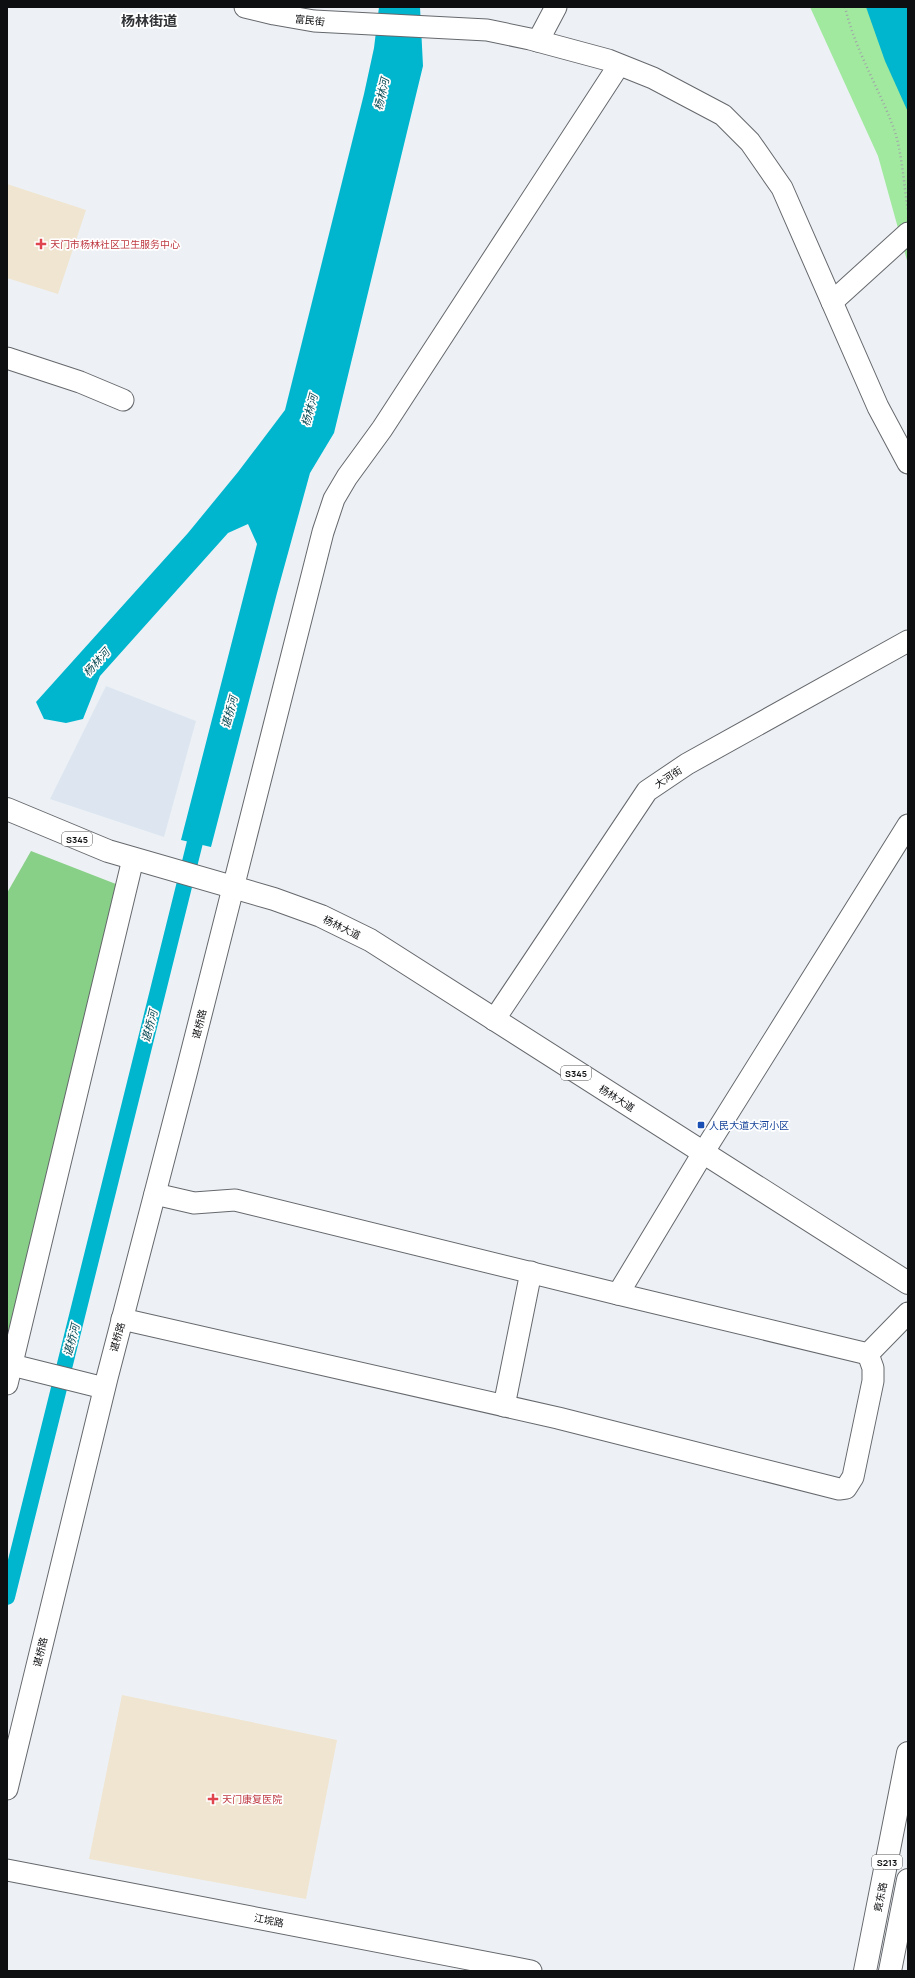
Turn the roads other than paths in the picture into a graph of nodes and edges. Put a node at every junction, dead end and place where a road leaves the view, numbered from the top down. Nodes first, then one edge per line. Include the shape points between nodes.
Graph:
1 (245, 7) edge
2 (556, 7) edge
3 (326, 14) edge
4 (538, 41) junction
5 (619, 65) junction
6 (908, 233) edge
7 (832, 302) junction
8 (7, 358) edge
9 (123, 400) dead end
10 (908, 463) edge
11 (908, 641) edge
12 (7, 809) edge
13 (908, 825) edge
14 (141, 861) junction
15 (233, 887) junction
16 (494, 1020) junction
17 (703, 1153) junction
18 (155, 1194) junction
19 (531, 1272) junction
20 (908, 1283) edge
21 (618, 1294) junction
22 (908, 1313) edge
23 (122, 1319) junction
24 (868, 1354) junction
25 (9, 1375) edge
26 (104, 1388) junction
27 (504, 1406) junction
28 (908, 1753) edge
29 (7, 1789) edge
30 (7, 1870) edge
31 (908, 1880) edge
32 (531, 1971) edge
33 (865, 1971) edge
34 (890, 1971) edge

1 - 3 street, 富民街 via 274,14
2 - 4 street
3 - 4 street, 富民街 via 352,24 487,30
4 - 5 street, 富民街
5 - 7 street, 富民街 via 653,78 723,115 750,142 782,188
5 - 15 street, 谌桥路 via 334,500 323,532
6 - 7 street
7 - 10 street, 富民街 via 878,407
8 - 9 street via 80,382
11 - 16 street, 大河街 via 687,764 647,791
12 - 14 main road, S345 via 88,843
13 - 17 street
14 - 15 main road, S345
14 - 25 street
15 - 16 main road, 杨林大道 / S345 via 321,916 370,940
15 - 18 street, 谌桥路
16 - 17 main road, 杨林大道 / S345
17 - 20 main road, 杨林大道 / S345
17 - 21 street
18 - 19 street via 194,1203 235,1200
18 - 23 street, 谌桥路
19 - 21 street
19 - 27 street
21 - 24 street
22 - 24 street
23 - 26 street, 谌桥路
23 - 27 street
24 - 27 street via 873,1368 873,1381 852,1482 846,1488 839,1489
25 - 26 street
26 - 29 street, 谌桥路
28 - 33 main road, 竟东路 / S213
30 - 32 street, 江垸路
31 - 34 main road, S213

